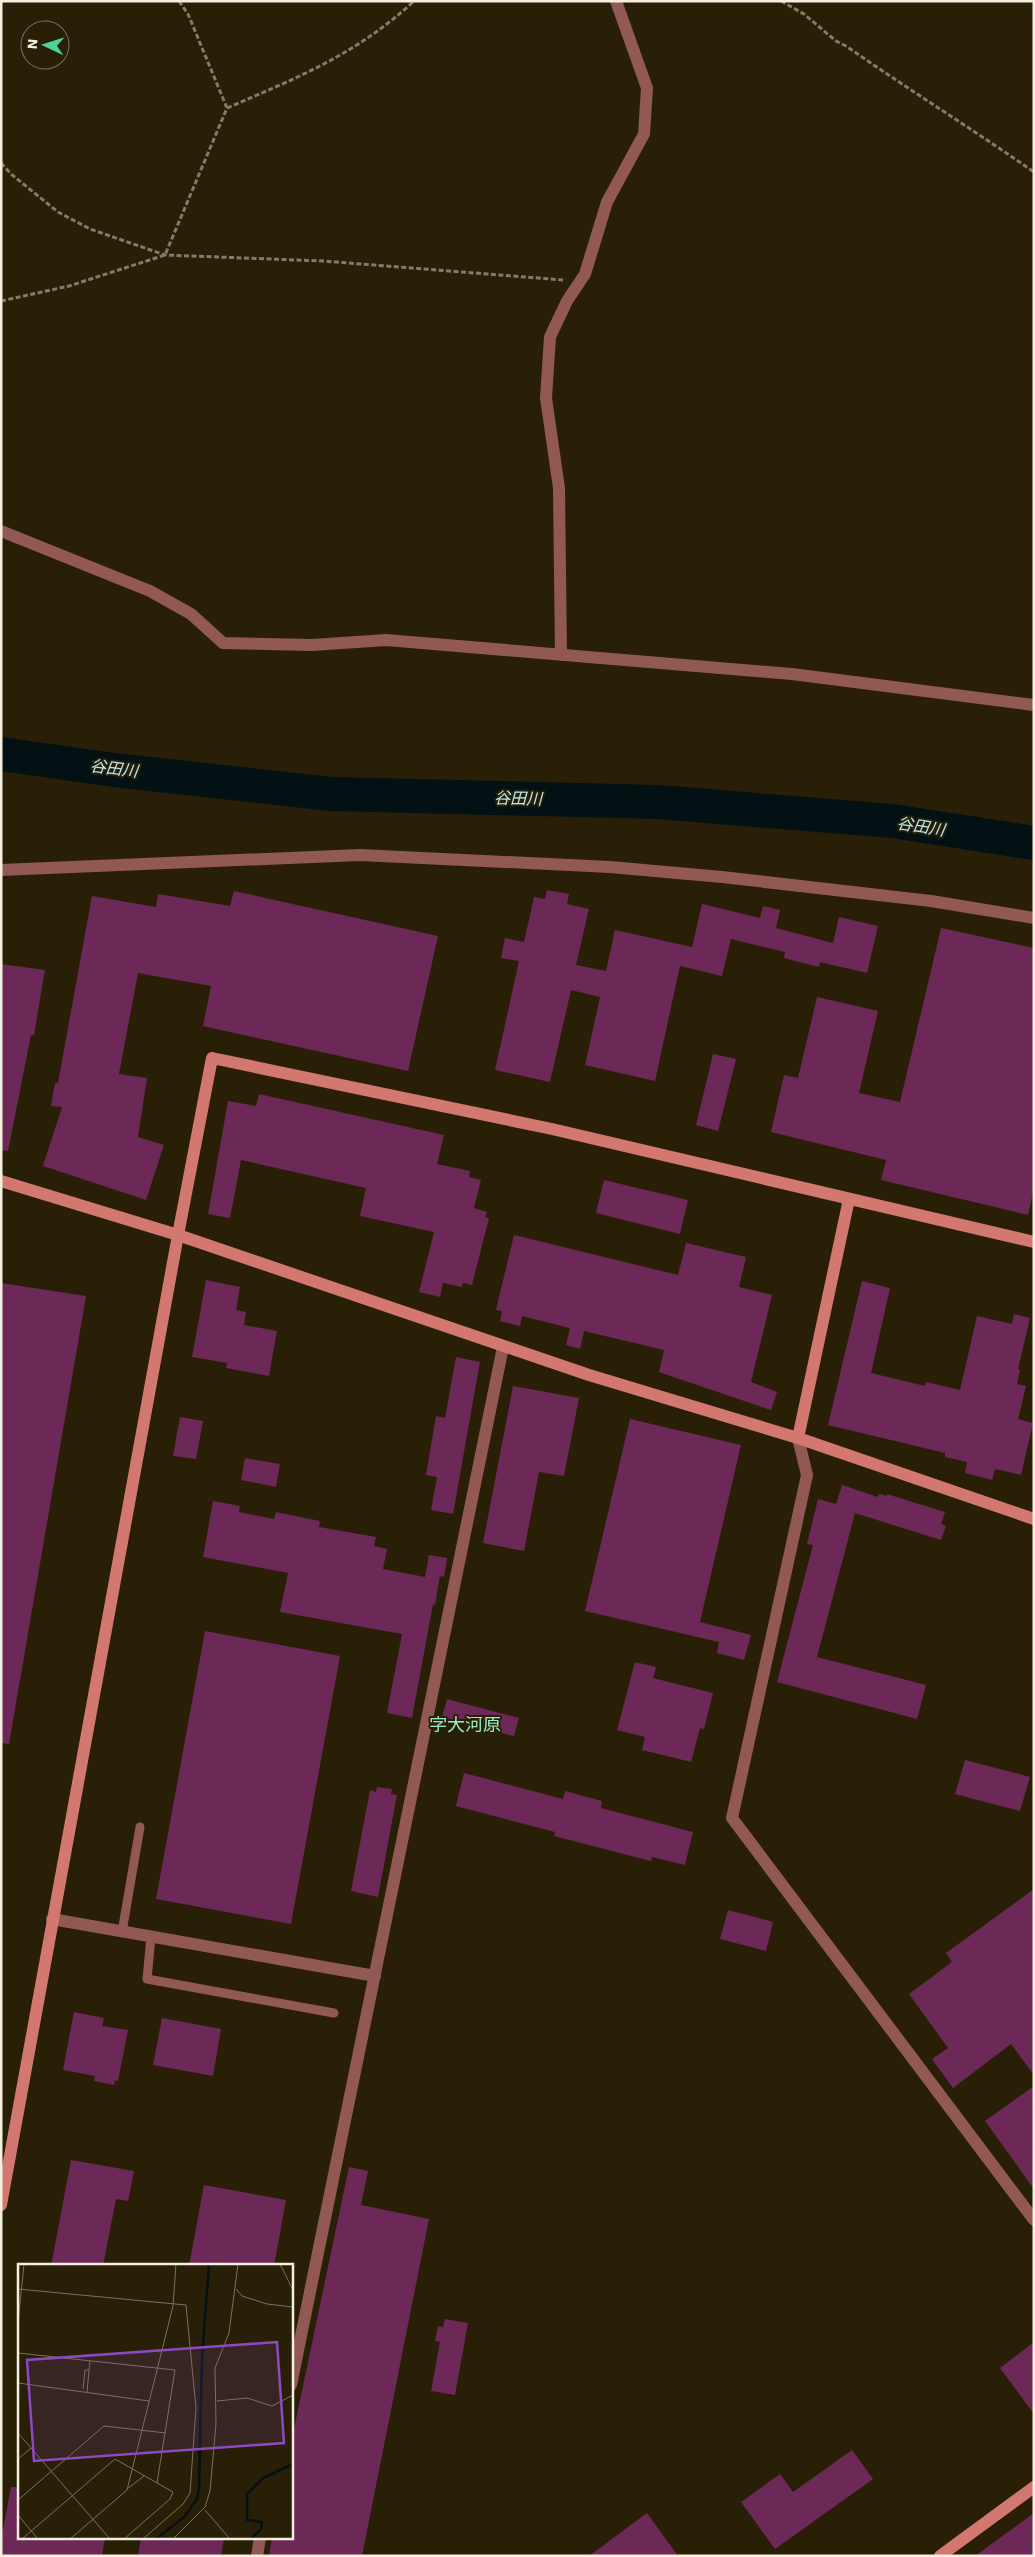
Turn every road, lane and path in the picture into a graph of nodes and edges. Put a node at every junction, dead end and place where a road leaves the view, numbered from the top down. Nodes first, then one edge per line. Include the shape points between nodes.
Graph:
1 (180, 1) edge
2 (414, 1) edge
3 (616, 1) edge
4 (782, 1) edge
5 (227, 108) junction
6 (1, 163) edge
7 (1034, 172) edge
8 (165, 255) junction
9 (580, 281) junction
10 (1, 301) edge
11 (1, 531) edge
12 (561, 655) junction
13 (1034, 705) edge
14 (1, 870) edge
15 (1034, 918) edge
16 (1, 1181) edge
17 (849, 1199) junction
18 (178, 1235) junction
19 (1034, 1242) edge
20 (503, 1347) junction
21 (798, 1438) junction
22 (1034, 1519) edge
23 (140, 1827) dead end
24 (52, 1920) junction
25 (122, 1932) junction
26 (151, 1937) junction
27 (375, 1976) junction
28 (334, 2013) dead end
29 (1, 2205) edge
30 (1034, 2220) edge
31 (292, 2381) edge
32 (1034, 2487) edge
33 (260, 2540) edge
34 (257, 2556) edge
35 (940, 2556) edge

1 - 5 path
2 - 5 path via 387,27 320,68
3 - 9 street via 647,88 644,134 607,202
4 - 7 path via 804,14 836,41
5 - 8 path
6 - 8 path via 58,212 90,229
8 - 9 path via 323,261
8 - 10 path via 69,286
9 - 12 street via 550,337 546,398 559,488
11 - 12 street via 150,591 190,614 223,643 312,644 386,640
12 - 13 street via 792,674
14 - 15 street via 360,855 610,867 712,876 931,902
16 - 18 street
17 - 18 street via 552,1129 212,1058
17 - 19 street
17 - 21 street
18 - 20 street
18 - 24 street
20 - 21 street
20 - 27 street
21 - 22 street
21 - 30 street via 807,1475 732,1818
23 - 25 lane
24 - 25 street
24 - 29 street
25 - 26 street
26 - 27 street
26 - 28 lane via 147,1979
27 - 31 street
32 - 35 street
33 - 34 street

